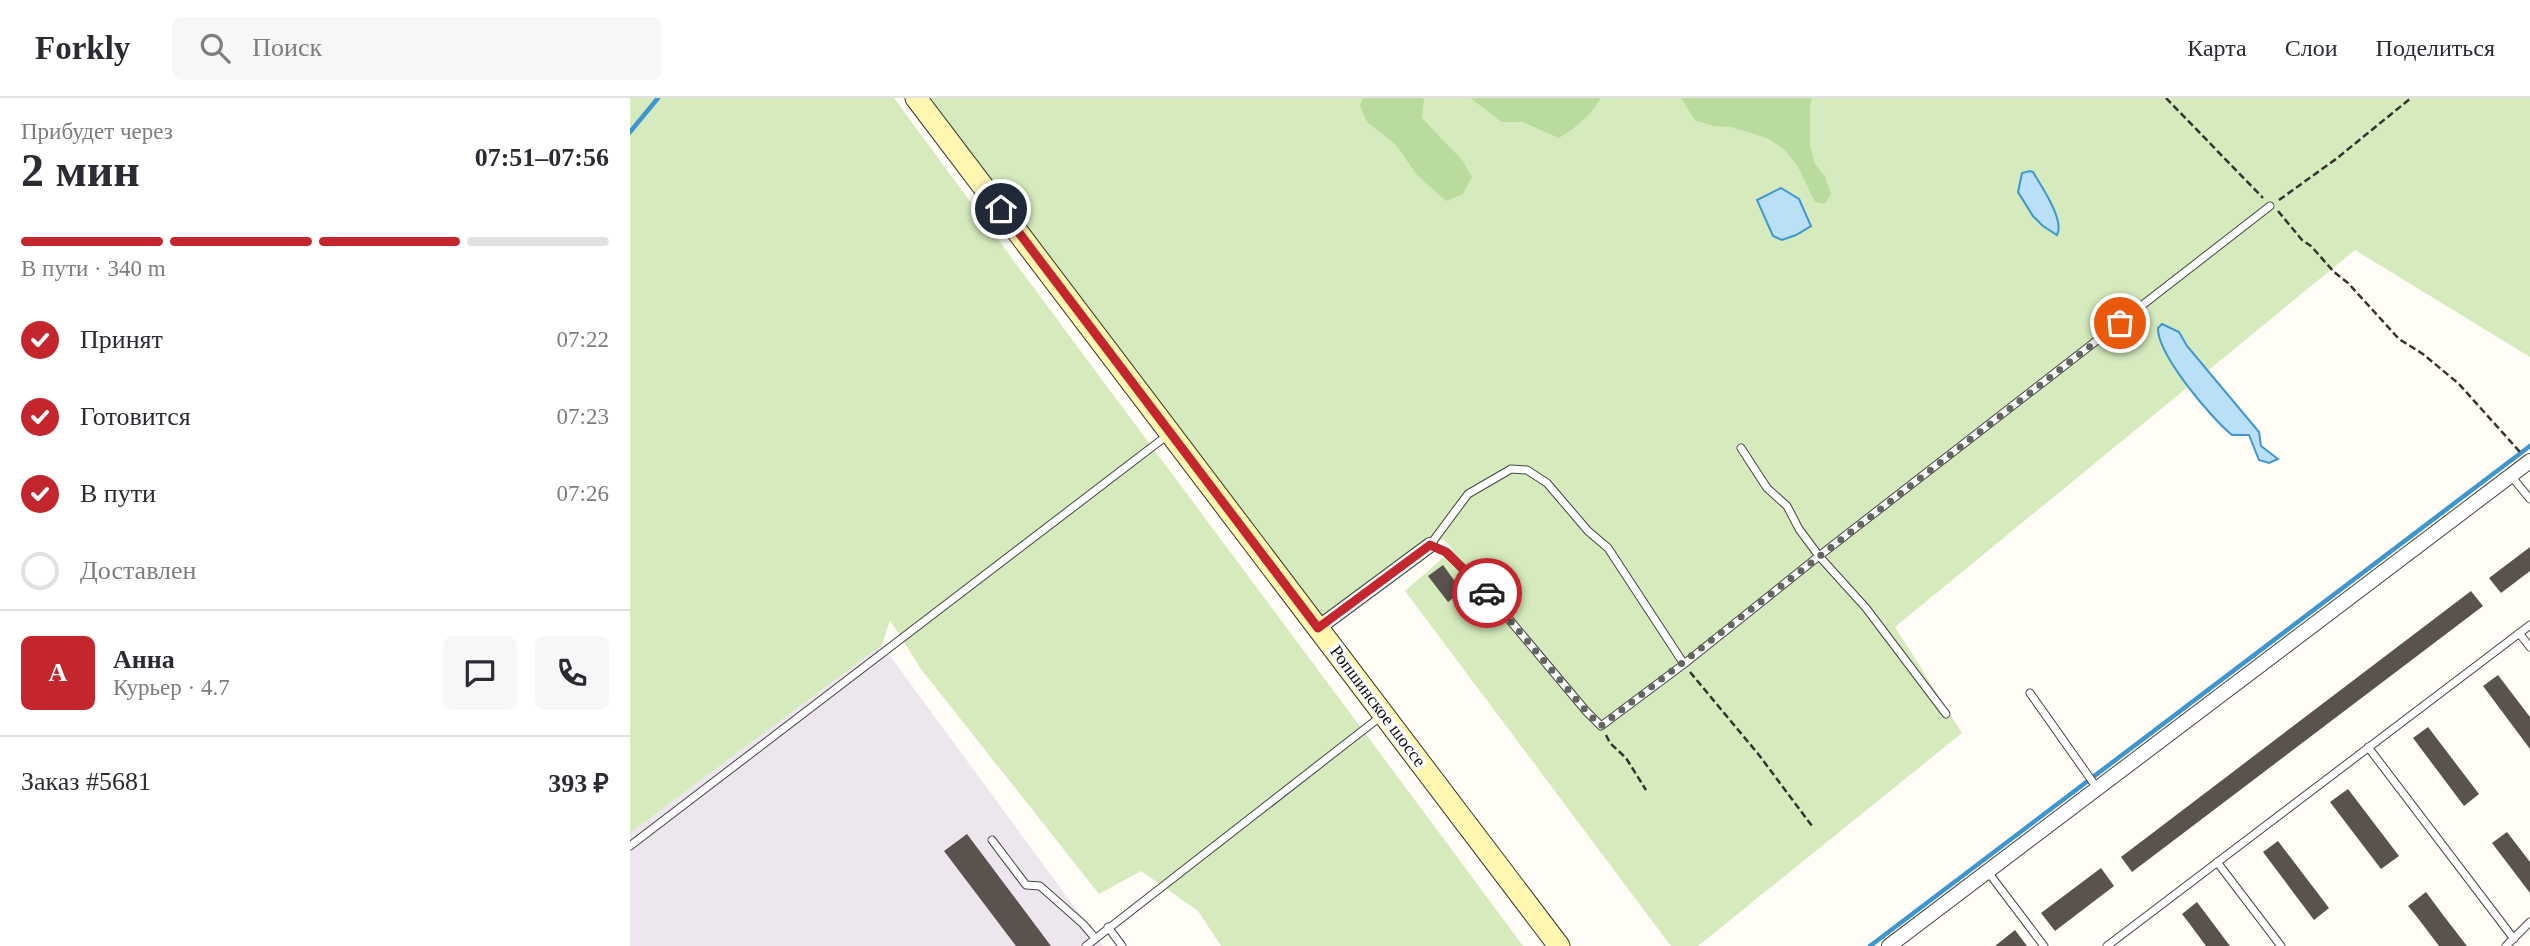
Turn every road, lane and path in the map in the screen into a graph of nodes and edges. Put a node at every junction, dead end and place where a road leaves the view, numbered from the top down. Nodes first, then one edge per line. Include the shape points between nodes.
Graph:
1 (916, 98) edge
2 (2165, 98) edge
3 (2411, 98) edge
4 (2270, 206) junction
5 (1170, 432) junction
6 (1741, 448) dead end
7 (2517, 448) dead end
8 (2530, 461) edge
9 (2511, 475) junction
10 (2530, 499) edge
11 (1430, 545) junction
12 (1819, 556) junction
13 (2530, 625) edge
14 (1318, 628) junction
15 (2519, 633) junction
16 (2530, 647) edge
17 (1684, 664) junction
18 (2030, 693) dead end
19 (1946, 714) dead end
20 (1384, 715) junction
21 (1601, 726) junction
22 (2368, 747) junction
23 (2097, 789) junction
24 (1646, 790) dead end
25 (1812, 826) dead end
26 (992, 840) dead end
27 (630, 846) edge
28 (2217, 862) junction
29 (1987, 872) junction
30 (2530, 922) edge
31 (1108, 928) junction
32 (1095, 938) junction
33 (2514, 939) junction
34 (1086, 946) edge
35 (1122, 946) edge
36 (1559, 946) edge
37 (1889, 946) edge
38 (2044, 946) edge
39 (2107, 946) edge
40 (2281, 946) edge
41 (2506, 946) edge

1 - 5 main road, Ропшинское шоссе
2 - 4 path
3 - 4 path
4 - 7 path via 2399,339 2459,384
4 - 12 lane
5 - 14 main road, Ропшинское шоссе
5 - 27 lane
6 - 12 lane
8 - 9 street
9 - 10 lane
9 - 23 street
11 - 14 street
11 - 17 lane via 1468,494 1511,469 1527,470 1547,483 1608,548
11 - 21 lane via 1446,552 1482,587
12 - 17 lane
12 - 19 lane via 1866,608
13 - 15 lane
14 - 20 main road, Ропшинское шоссе
15 - 16 lane
15 - 22 lane
17 - 21 lane
17 - 25 path
18 - 23 lane
20 - 31 lane
20 - 36 main road, Ропшинское шоссе
21 - 24 path
22 - 28 lane
22 - 33 lane
23 - 29 street
26 - 32 lane via 1026,885 1040,886
28 - 39 lane
28 - 40 lane
29 - 37 street
29 - 38 lane
30 - 33 lane
31 - 32 lane
31 - 35 lane
32 - 34 lane
33 - 41 lane

